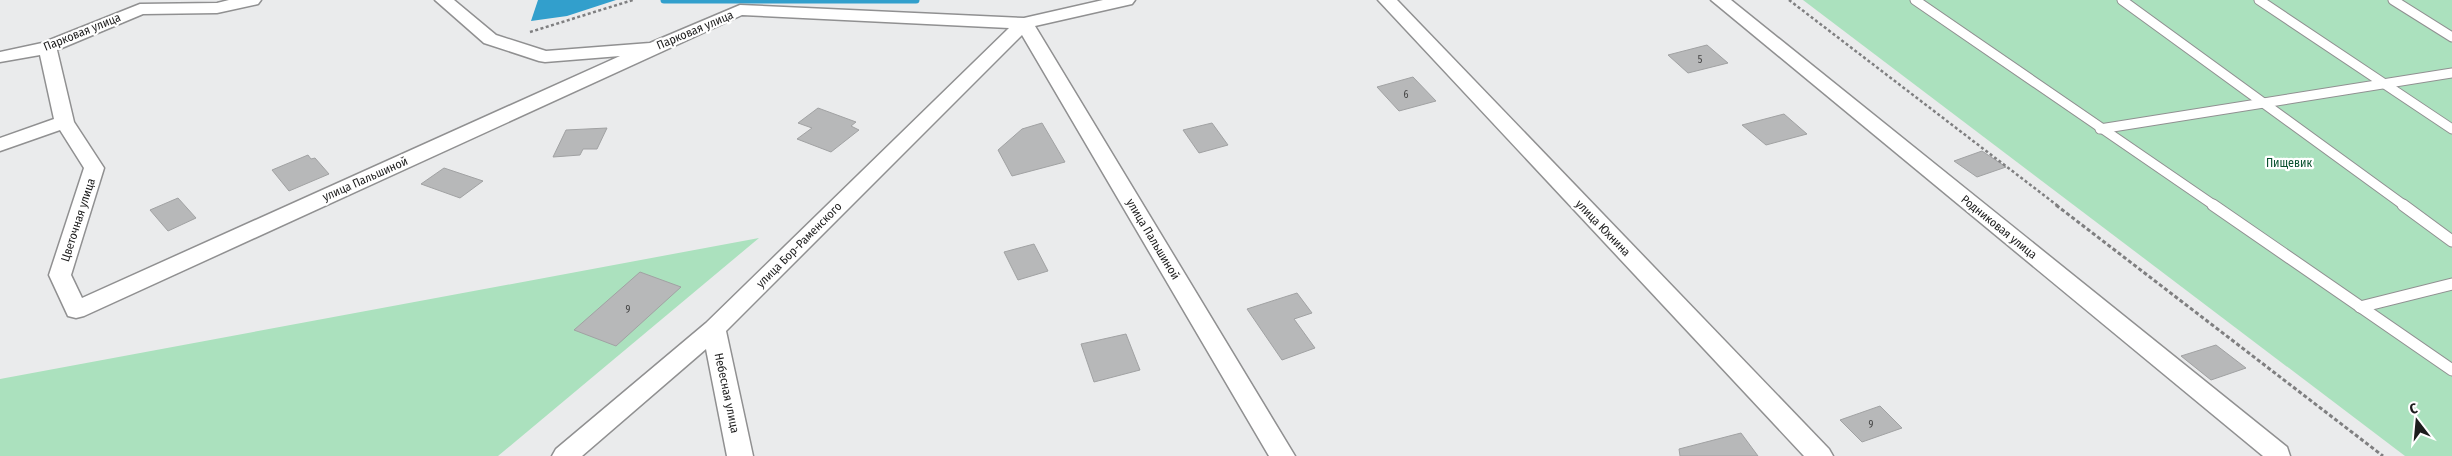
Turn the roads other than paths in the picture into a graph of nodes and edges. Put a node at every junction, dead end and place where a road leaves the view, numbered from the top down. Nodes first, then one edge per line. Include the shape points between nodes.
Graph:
1 (252, 0) edge
2 (444, 0) edge
3 (1126, 0) edge
4 (1387, 0) edge
5 (1720, 0) edge
6 (1915, 0) edge
7 (2122, 0) edge
8 (2259, 0) edge
9 (2393, 0) edge
10 (1024, 23) junction
11 (2452, 37) edge
12 (47, 48) junction
13 (653, 48) junction
14 (0, 57) edge
15 (2452, 73) edge
16 (2383, 84) junction
17 (2262, 102) junction
18 (64, 122) junction
19 (2100, 128) junction
20 (2452, 129) edge
21 (0, 146) edge
22 (2452, 241) edge
23 (2452, 284) edge
24 (2360, 307) junction
25 (76, 310) joint
26 (714, 329) junction
27 (2452, 370) edge
28 (2278, 454) dead end
29 (565, 456) edge
30 (740, 456) edge
31 (1282, 456) edge
32 (1820, 456) edge

1 - 12 street, Парковая улица via 217,8 140,9
2 - 13 street, Парковая улица via 490,40 544,57
3 - 10 street, Парковая улица
4 - 32 street, улица Юхнина
5 - 28 street, Родниковая улица
6 - 19 lane
7 - 17 lane
8 - 16 lane
9 - 11 lane
10 - 13 street, Парковая улица via 740,10
10 - 26 street, улица Бор-Раменского
10 - 31 street, улица Пальшиной
12 - 14 street, Парковая улица
12 - 18 street, Цветочная улица
13 - 25 street, улица Пальшиной
15 - 16 lane
16 - 17 lane
16 - 20 lane
17 - 19 lane
17 - 22 lane
18 - 21 street
18 - 25 street, Цветочная улица via 94,168 60,275
19 - 24 lane
23 - 24 lane
24 - 27 lane
26 - 29 street, улица Бор-Раменского
26 - 30 street, Небесная улица

